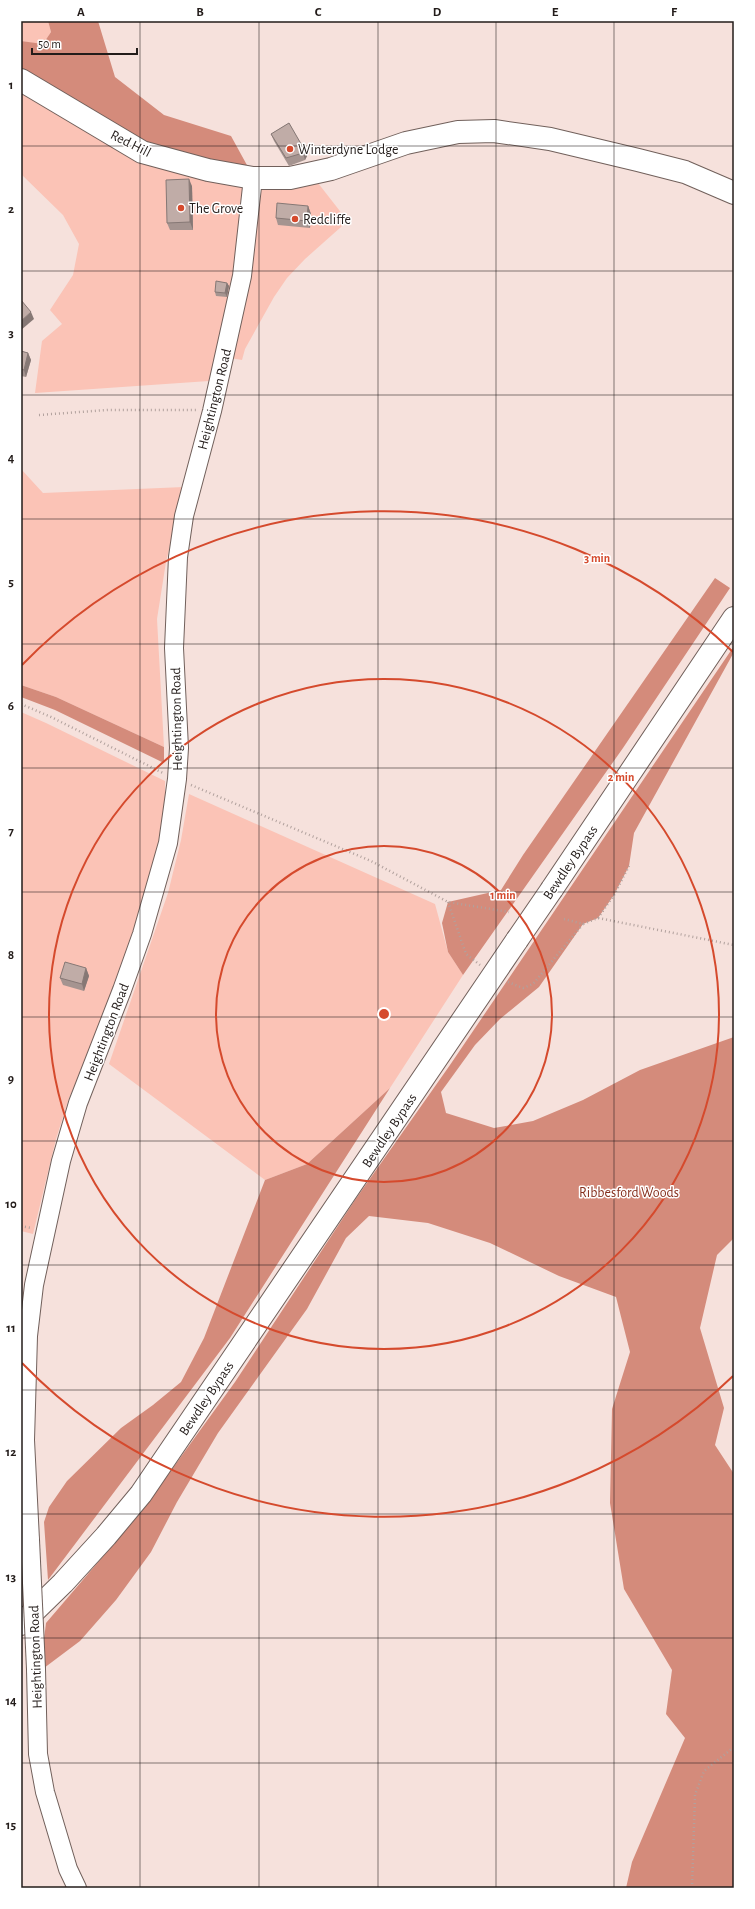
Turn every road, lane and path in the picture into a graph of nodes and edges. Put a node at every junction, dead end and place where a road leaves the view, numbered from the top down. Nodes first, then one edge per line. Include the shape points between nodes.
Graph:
1 (21, 80) edge
2 (253, 178) junction
3 (734, 193) edge
4 (212, 411) junction
5 (39, 415) dead end
6 (734, 618) edge
7 (21, 704) edge
8 (177, 779) junction
9 (628, 866) dead end
10 (448, 902) junction
11 (509, 912) dead end
12 (598, 918) junction
13 (564, 920) dead end
14 (583, 924) junction
15 (734, 945) edge
16 (494, 975) junction
17 (21, 1624) edge
18 (734, 1747) edge
19 (77, 1888) edge
20 (692, 1888) edge

1 - 2 main road, Red Hill via 142,152 208,170
2 - 3 main road, Red Hill via 290,178 331,169 406,143 458,132 494,131 550,138 685,172
2 - 4 street, Heightington Road via 242,276
4 - 5 path via 146,409
4 - 8 street, Heightington Road via 184,516 176,573 174,648 179,748
6 - 16 main road, Bewdley Bypass, bridge
7 - 8 path
8 - 10 path via 371,861
8 - 19 street, Heightington Road, bridge via 172,822 162,868 125,983 78,1103 62,1161 34,1285 28,1336 25,1440 38,1754 45,1792 68,1869
9 - 12 path via 614,895
10 - 11 path
10 - 16 path via 466,954
12 - 14 path
12 - 15 path
13 - 14 path
14 - 16 path via 533,984 523,988
16 - 17 main road, Bewdley Bypass via 140,1494 63,1583
18 - 20 path via 704,1772 695,1795

